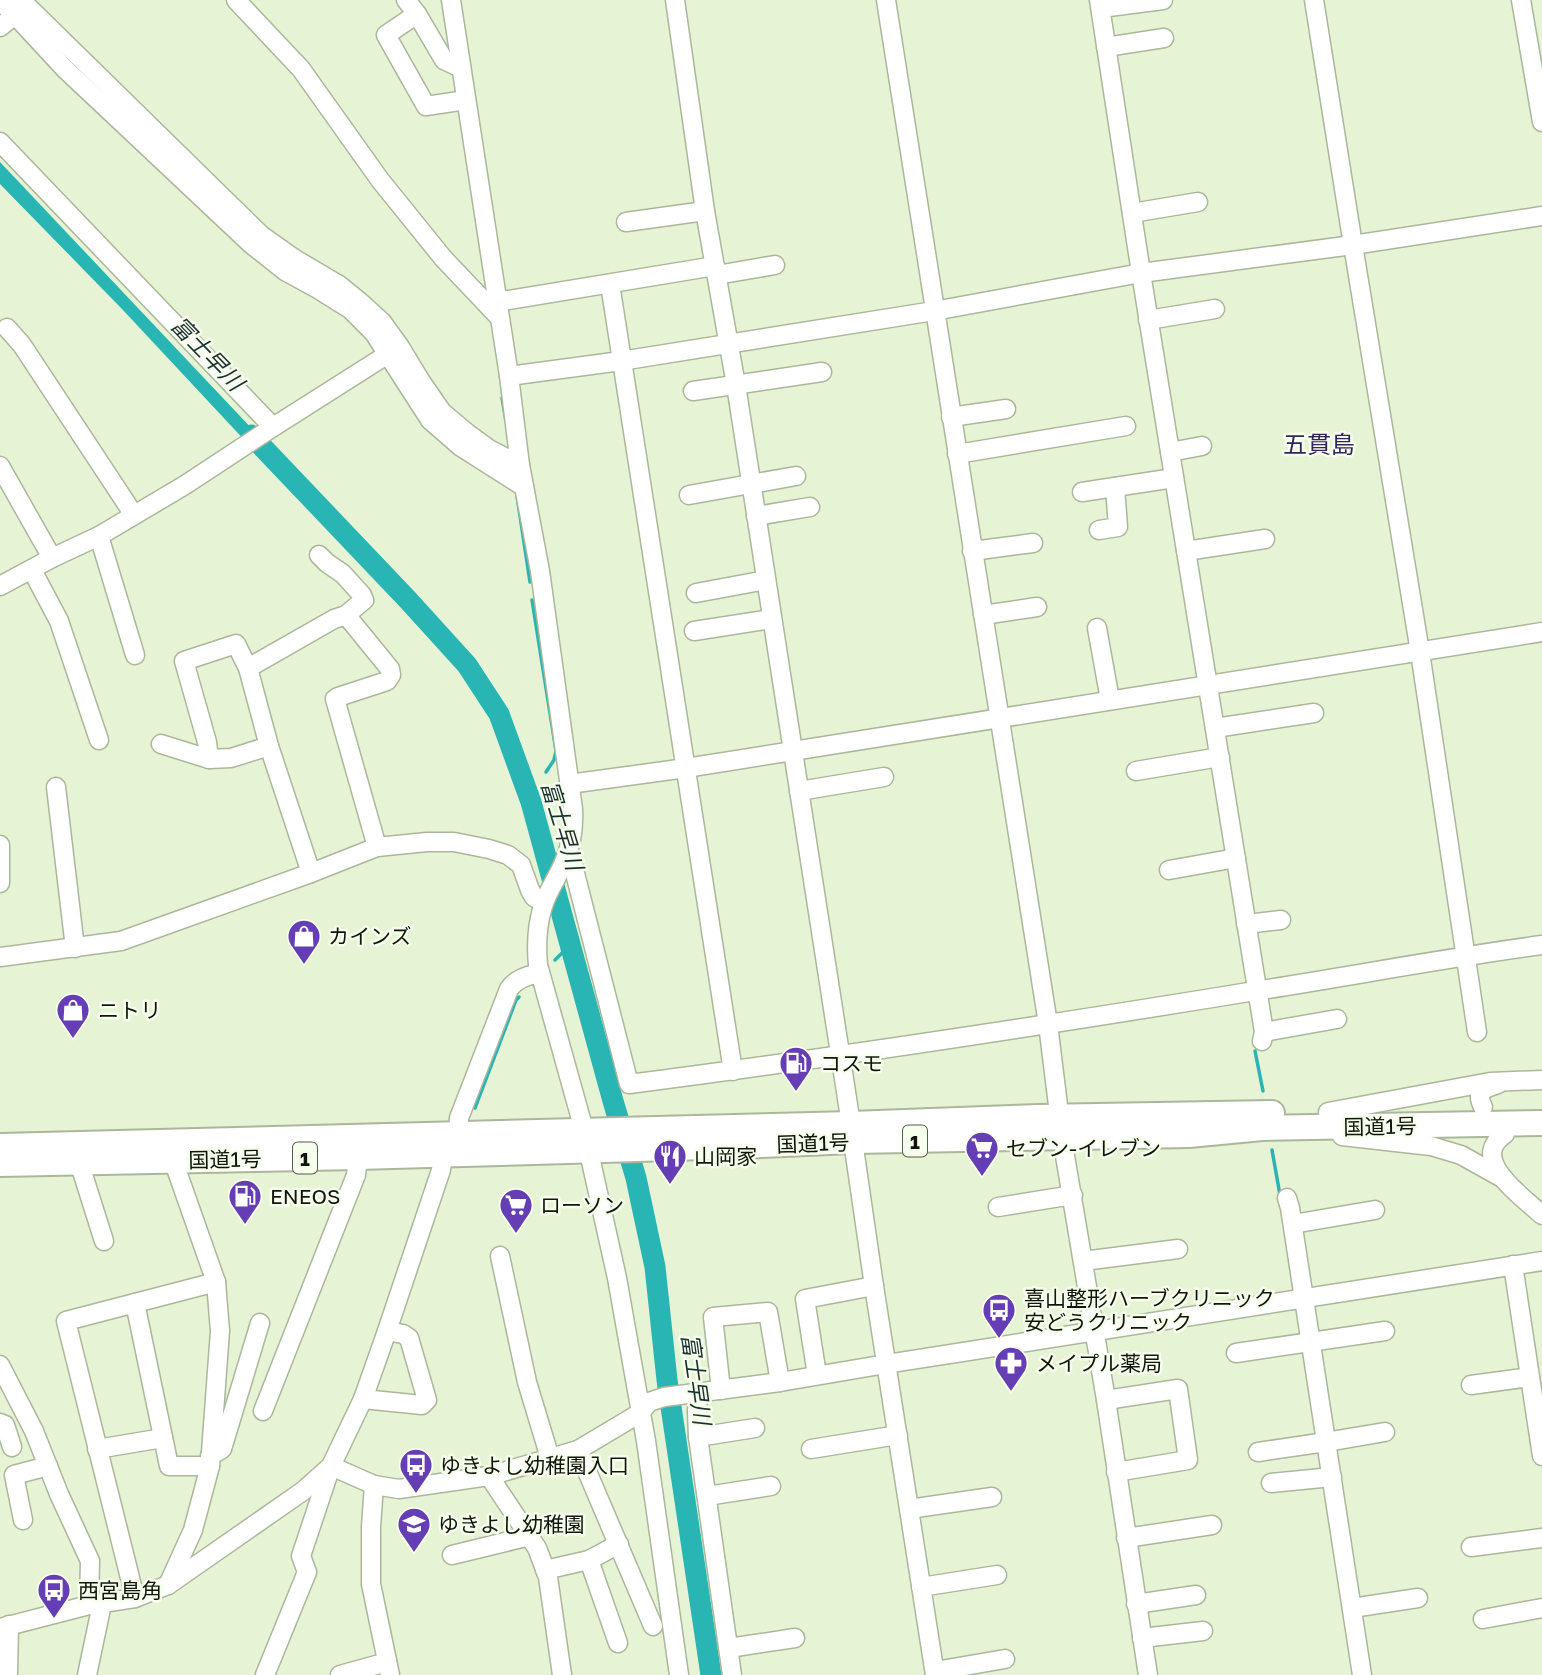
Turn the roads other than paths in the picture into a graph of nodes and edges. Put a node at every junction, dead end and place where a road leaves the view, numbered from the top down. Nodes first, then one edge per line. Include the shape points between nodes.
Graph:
1 (236, 0) edge
2 (451, 0) edge
3 (675, 0) edge
4 (886, 0) edge
5 (1163, 0) edge
6 (1314, 0) edge
7 (1521, 0) edge
8 (1100, 4) edge
9 (13, 5) edge
10 (412, 7) edge
11 (0, 27) edge
12 (1164, 38) dead end
13 (1106, 47) junction
14 (461, 68) junction
15 (466, 100) junction
16 (1542, 122) edge
17 (0, 142) edge
18 (1198, 202) dead end
19 (705, 211) junction
20 (1132, 213) junction
21 (1542, 216) edge
22 (626, 222) dead end
23 (1353, 245) junction
24 (775, 265) dead end
25 (716, 270) junction
26 (1141, 273) junction
27 (610, 284) junction
28 (498, 309) junction
29 (1215, 309) dead end
30 (934, 311) junction
31 (1148, 320) junction
32 (6, 328) dead end
33 (729, 343) junction
34 (394, 351) junction
35 (621, 361) junction
36 (822, 372) dead end
37 (509, 376) junction
38 (736, 385) junction
39 (693, 391) dead end
40 (1006, 409) dead end
41 (951, 417) junction
42 (1126, 426) dead end
43 (271, 428) junction
44 (1202, 446) dead end
45 (1170, 452) junction
46 (957, 454) junction
47 (520, 465) junction
48 (0, 466) edge
49 (796, 476) dead end
50 (1174, 478) junction
51 (751, 484) junction
52 (524, 487) junction
53 (1115, 487) junction
54 (1082, 492) dead end
55 (690, 495) dead end
56 (810, 507) dead end
57 (134, 515) junction
58 (756, 516) junction
59 (1099, 530) dead end
60 (99, 536) junction
61 (1265, 539) dead end
62 (1033, 543) dead end
63 (972, 551) junction
64 (1186, 551) junction
65 (319, 555) dead end
66 (52, 558) junction
67 (32, 570) junction
68 (766, 580) junction
69 (0, 586) edge
70 (696, 593) dead end
71 (1037, 607) dead end
72 (346, 615) junction
73 (983, 615) junction
74 (772, 620) junction
75 (1097, 628) dead end
76 (694, 631) dead end
77 (1542, 632) edge
78 (1420, 652) junction
79 (135, 655) dead end
80 (248, 668) junction
81 (1208, 684) junction
82 (1110, 700) junction
83 (1314, 712) dead end
84 (999, 718) junction
85 (1215, 728) junction
86 (100, 740) dead end
87 (161, 744) dead end
88 (269, 746) junction
89 (792, 750) junction
90 (1220, 757) junction
91 (209, 759) junction
92 (686, 768) junction
93 (1136, 771) dead end
94 (884, 777) dead end
95 (569, 784) junction
96 (56, 788) dead end
97 (799, 791) junction
98 (0, 845) edge
99 (377, 846) junction
100 (566, 856) junction
101 (1236, 858) junction
102 (1169, 870) dead end
103 (311, 873) junction
104 (0, 883) edge
105 (541, 906) junction
106 (1281, 920) dead end
107 (1247, 924) junction
108 (1542, 944) edge
109 (75, 948) junction
110 (1467, 955) junction
111 (0, 957) edge
112 (540, 973) junction
113 (1257, 991) junction
114 (1337, 1019) dead end
115 (1048, 1024) junction
116 (1477, 1032) dead end
117 (841, 1056) junction
118 (733, 1071) junction
119 (1542, 1080) edge
120 (1508, 1081) junction
121 (1542, 1106) edge
122 (1483, 1107) junction
123 (1328, 1112) junction
124 (1542, 1123) edge
125 (1061, 1127) junction
126 (852, 1132) junction
127 (1542, 1132) edge
128 (458, 1133) junction
129 (1505, 1134) junction
130 (1189, 1135) junction
131 (1342, 1136) junction
132 (597, 1140) junction
133 (0, 1146) edge
134 (443, 1154) junction
135 (358, 1157) junction
136 (173, 1160) junction
137 (79, 1162) junction
138 (0, 1164) edge
139 (1504, 1179) junction
140 (1073, 1195) junction
141 (1287, 1198) dead end
142 (998, 1207) dead end
143 (1375, 1210) dead end
144 (1542, 1216) edge
145 (1293, 1224) junction
146 (104, 1241) dead end
147 (1178, 1249) dead end
148 (500, 1256) dead end
149 (1083, 1261) junction
150 (1542, 1261) edge
151 (1513, 1265) junction
152 (216, 1282) junction
153 (874, 1286) junction
154 (1303, 1298) junction
155 (135, 1303) junction
156 (260, 1323) dead end
157 (387, 1331) junction
158 (1385, 1331) dead end
159 (1094, 1332) junction
160 (1310, 1342) junction
161 (1236, 1353) dead end
162 (886, 1364) junction
163 (0, 1365) edge
164 (817, 1375) junction
165 (1530, 1377) junction
166 (780, 1382) junction
167 (1471, 1385) dead end
168 (721, 1390) junction
169 (694, 1394) junction
170 (7, 1396) edge
171 (363, 1399) junction
172 (1106, 1399) junction
173 (647, 1406) junction
174 (263, 1411) dead end
175 (0, 1423) edge
176 (755, 1428) dead end
177 (1385, 1432) dead end
178 (898, 1435) junction
179 (698, 1437) junction
180 (163, 1438) junction
181 (1326, 1442) junction
182 (12, 1447) dead end
183 (1541, 1447) edge
184 (97, 1449) junction
185 (811, 1449) dead end
186 (578, 1450) junction
187 (1258, 1452) dead end
188 (550, 1458) junction
189 (210, 1461) junction
190 (48, 1466) junction
191 (331, 1466) junction
192 (1116, 1472) junction
193 (489, 1476) junction
194 (1332, 1477) junction
195 (1271, 1483) dead end
196 (374, 1485) junction
197 (771, 1486) dead end
198 (707, 1496) junction
199 (992, 1497) dead end
200 (909, 1509) junction
201 (23, 1520) dead end
202 (1212, 1525) dead end
203 (530, 1536) junction
204 (1126, 1538) junction
205 (1542, 1538) edge
206 (619, 1544) junction
207 (1471, 1547) dead end
208 (452, 1555) dead end
209 (589, 1560) junction
210 (545, 1570) junction
211 (997, 1575) dead end
212 (168, 1585) junction
213 (921, 1587) junction
214 (667, 1595) junction
215 (1196, 1595) dead end
216 (135, 1598) junction
217 (1418, 1598) dead end
218 (642, 1600) junction
219 (1136, 1604) junction
220 (96, 1605) junction
221 (1352, 1608) junction
222 (1542, 1608) edge
223 (1483, 1619) dead end
224 (4, 1626) edge
225 (653, 1626) dead end
226 (1203, 1631) dead end
227 (794, 1638) dead end
228 (1142, 1638) junction
229 (618, 1643) dead end
230 (729, 1648) junction
231 (1004, 1659) dead end
232 (388, 1669) edge
233 (935, 1673) edge
234 (8, 1675) edge
235 (87, 1675) edge
236 (265, 1675) edge
237 (340, 1675) edge
238 (562, 1675) edge
239 (678, 1675) edge
240 (732, 1675) edge
241 (1148, 1675) edge
242 (1362, 1675) edge

1 - 28 street via 301,69 380,180 443,258
2 - 14 street
3 - 19 street
4 - 30 street
5 - 8 street
6 - 23 street
7 - 16 street
8 - 13 street
9 - 11 street
9 - 34 street via 65,69 251,244 285,271 350,309
10 - 14 street via 444,60
10 - 15 street via 386,35 396,55 426,106
12 - 13 street
13 - 20 street
14 - 15 street
15 - 28 street
17 - 43 street
18 - 20 street
19 - 22 street
19 - 25 street
20 - 26 street
21 - 23 street
23 - 26 street
23 - 78 street
24 - 25 street
25 - 27 street
25 - 33 street
26 - 30 street
26 - 31 street
27 - 28 street
27 - 35 street
28 - 37 street
29 - 31 street
30 - 33 street
30 - 41 street
31 - 45 street
32 - 57 street via 22,345
33 - 35 street
33 - 38 street
34 - 43 street
34 - 47 street via 442,411 489,449
34 - 52 street via 430,420 461,447
35 - 37 street
35 - 92 street
36 - 38 street
37 - 47 street
38 - 39 street
38 - 51 street
40 - 41 street
41 - 46 street
42 - 46 street
43 - 57 street
44 - 45 street
45 - 50 street
46 - 63 street
47 - 52 street
48 - 66 street
49 - 51 street
50 - 53 street
50 - 64 street
51 - 55 street
51 - 58 street
52 - 95 street
53 - 54 street
53 - 59 street via 1118,527
56 - 58 street
57 - 60 street
58 - 68 street
60 - 66 street
60 - 79 street
61 - 64 street
62 - 63 street
63 - 73 street
64 - 81 street
65 - 72 street via 343,574 364,600
66 - 67 street
67 - 69 street
67 - 86 street via 59,621
68 - 70 street
68 - 74 street
71 - 73 street
72 - 80 street
72 - 99 street via 391,675 387,681 335,699
73 - 84 street
74 - 76 street
74 - 89 street
75 - 82 street
77 - 78 street
78 - 81 street
78 - 110 street
80 - 88 street
80 - 91 street via 236,644 184,661
81 - 82 street
81 - 85 street
82 - 84 street
83 - 85 street
84 - 89 street
84 - 115 street
85 - 90 street
87 - 91 street
88 - 91 street
88 - 103 street
89 - 92 street
89 - 97 street
90 - 93 street
90 - 101 street
92 - 95 street
92 - 118 street
94 - 97 street
95 - 100 street via 574,823
96 - 109 street
97 - 117 street
98 - 104 street
99 - 103 street
99 - 105 street via 454,842 508,855 521,865
100 - 105 street
100 - 118 street via 629,1084
101 - 102 street
101 - 107 street
103 - 109 street via 121,941
105 - 112 street via 536,944
106 - 107 street
107 - 113 street
108 - 110 street
109 - 111 street
110 - 113 street
110 - 116 street
112 - 128 street via 525,976 509,989 459,1118
112 - 132 street
113 - 114 street via 1263,1036
113 - 115 street
115 - 117 street
115 - 125 street
117 - 118 street
117 - 126 street
119 - 120 street
120 - 122 street via 1483,1090 1479,1097
120 - 123 street
121 - 122 highway, 国道1号 / 1
122 - 123 highway, 国道1号 / 1
123 - 125 highway, 国道1号 / 1
124 - 130 highway, 国道1号 / 1 via 1262,1128
125 - 126 highway, 国道1号 / 1
125 - 130 highway, 国道1号 / 1
125 - 140 street
126 - 132 highway, 国道1号 / 1 via 742,1146 637,1138
126 - 153 street
127 - 129 street
128 - 132 highway, 国道1号 / 1
128 - 133 highway, 国道1号 / 1
129 - 131 street
129 - 139 street via 1494,1143 1491,1156
130 - 131 street
131 - 139 street via 1431,1146 1461,1155
132 - 134 highway, 国道1号 / 1
132 - 173 street via 617,1278
134 - 135 highway, 国道1号 / 1
134 - 157 street
135 - 136 highway, 国道1号 / 1
135 - 174 street via 356,1175
136 - 137 highway, 国道1号 / 1
136 - 152 street
137 - 138 highway, 国道1号 / 1
137 - 146 street
139 - 144 street
140 - 142 street
140 - 149 street
141 - 145 street
143 - 145 street
145 - 154 street
147 - 149 street
148 - 188 street via 527,1382
149 - 159 street
150 - 151 street
151 - 154 street
151 - 165 street
152 - 155 street
152 - 189 street via 220,1331
153 - 162 street
153 - 164 street via 805,1299
154 - 159 street
154 - 160 street
155 - 180 street
155 - 184 street via 66,1321
156 - 189 street via 222,1449
157 - 171 street
157 - 171 street via 409,1338 427,1400 422,1405
158 - 160 street
159 - 162 street
159 - 172 street
160 - 161 street
160 - 181 street
162 - 164 street
162 - 178 street
163 - 170 street
164 - 166 street
165 - 167 street
165 - 183 street
166 - 168 street
166 - 168 street via 768,1312 713,1317
168 - 169 street
169 - 173 street via 664,1397
169 - 179 street
170 - 190 street via 34,1431
171 - 191 street
172 - 192 street
172 - 192 street via 1178,1389 1188,1460
173 - 186 street
173 - 214 street
175 - 182 street via 5,1425
176 - 179 street
177 - 181 street
178 - 185 street
178 - 200 street
179 - 198 street
180 - 184 street
180 - 189 street via 169,1466
181 - 187 street
181 - 194 street
184 - 216 street
186 - 188 street
186 - 206 street
188 - 193 street
189 - 212 street via 193,1530
190 - 201 street via 14,1475
190 - 220 street via 90,1561
191 - 196 street
191 - 212 street via 303,1491
191 - 236 street via 301,1556 307,1572
192 - 204 street
193 - 196 street via 399,1489
193 - 203 street
194 - 195 street
194 - 221 street
196 - 232 street via 371,1584
197 - 198 street
198 - 230 street
199 - 200 street
200 - 213 street
202 - 204 street
203 - 208 street
203 - 210 street
204 - 219 street
205 - 207 street
206 - 209 street
206 - 218 street
209 - 210 street
209 - 229 street
210 - 238 street
211 - 213 street
212 - 216 street
213 - 233 street
214 - 218 street
214 - 239 street
215 - 219 street
216 - 220 street
217 - 221 street
218 - 225 street
219 - 228 street
220 - 224 street
220 - 235 street
221 - 242 street
222 - 223 street
224 - 234 street
226 - 228 street
227 - 230 street
228 - 241 street
230 - 240 street
231 - 233 street
232 - 237 street

